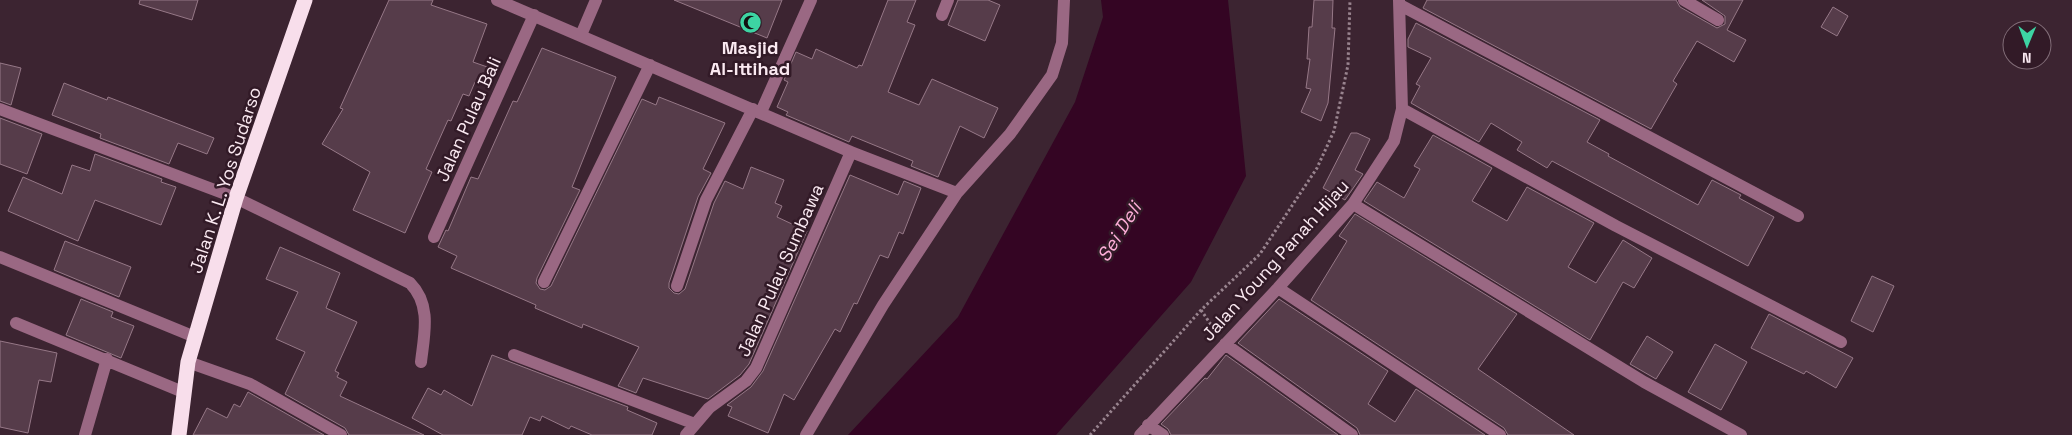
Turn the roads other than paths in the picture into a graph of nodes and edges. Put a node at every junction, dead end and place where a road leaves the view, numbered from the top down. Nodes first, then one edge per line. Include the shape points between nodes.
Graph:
1 (306, 0) edge
2 (497, 0) edge
3 (596, 0) edge
4 (811, 0) edge
5 (948, 0) edge
6 (1064, 0) edge
7 (1684, 0) edge
8 (1400, 3) edge
9 (534, 15) junction
10 (942, 15) dead end
11 (1718, 20) dead end
12 (581, 35) junction
13 (650, 65) junction
14 (0, 109) edge
15 (1402, 109) junction
16 (757, 111) junction
17 (851, 152) junction
18 (957, 193) junction
19 (236, 198) junction
20 (1353, 204) junction
21 (1798, 216) dead end
22 (434, 237) dead end
23 (0, 257) edge
24 (544, 282) dead end
25 (677, 286) dead end
26 (1278, 288) junction
27 (16, 323) dead end
28 (195, 337) junction
29 (1841, 342) dead end
30 (1225, 344) junction
31 (514, 355) dead end
32 (107, 360) junction
33 (421, 362) dead end
34 (186, 368) junction
35 (183, 392) junction
36 (695, 424) junction
37 (1144, 430) edge
38 (85, 435) edge
39 (179, 435) edge
40 (341, 435) edge
41 (686, 435) edge
42 (806, 435) edge
43 (1163, 435) edge
44 (1352, 435) edge
45 (1500, 435) edge
46 (1741, 435) edge

1 - 19 highway, Jalan K. L. Yos Sudarso
2 - 9 street
3 - 12 street
4 - 16 street
5 - 10 street
6 - 18 street via 1062,43 1052,75 1010,134
7 - 11 street
8 - 15 street, Jalan Young Panah Hijau
8 - 21 street
9 - 12 street
9 - 22 street, Jalan Pulau Bali
12 - 13 street
13 - 16 street
13 - 24 street
14 - 19 street
15 - 20 street, Jalan Young Panah Hijau via 1394,141
15 - 29 street via 1616,226
16 - 17 street
16 - 25 street via 706,200
17 - 18 street
17 - 36 street, Jalan Pulau Sumbawa via 756,368 746,381 709,408
18 - 42 street via 883,306
19 - 28 highway, Jalan K. L. Yos Sudarso
19 - 33 street via 410,284 418,291 426,314
20 - 26 street, Jalan Young Panah Hijau
20 - 46 street via 1644,382
23 - 28 street
26 - 30 street, Jalan Young Panah Hijau
26 - 45 street
27 - 32 street
28 - 34 highway, Jalan K. L. Yos Sudarso
30 - 37 street, Jalan Young Panah Hijau
30 - 44 street
31 - 36 street
32 - 35 street
32 - 38 street
34 - 35 highway, Jalan K. L. Yos Sudarso
34 - 40 street via 250,384
35 - 39 highway, Jalan K. L. Yos Sudarso
36 - 41 street, Jalan Pulau Sumbawa
37 - 43 street

